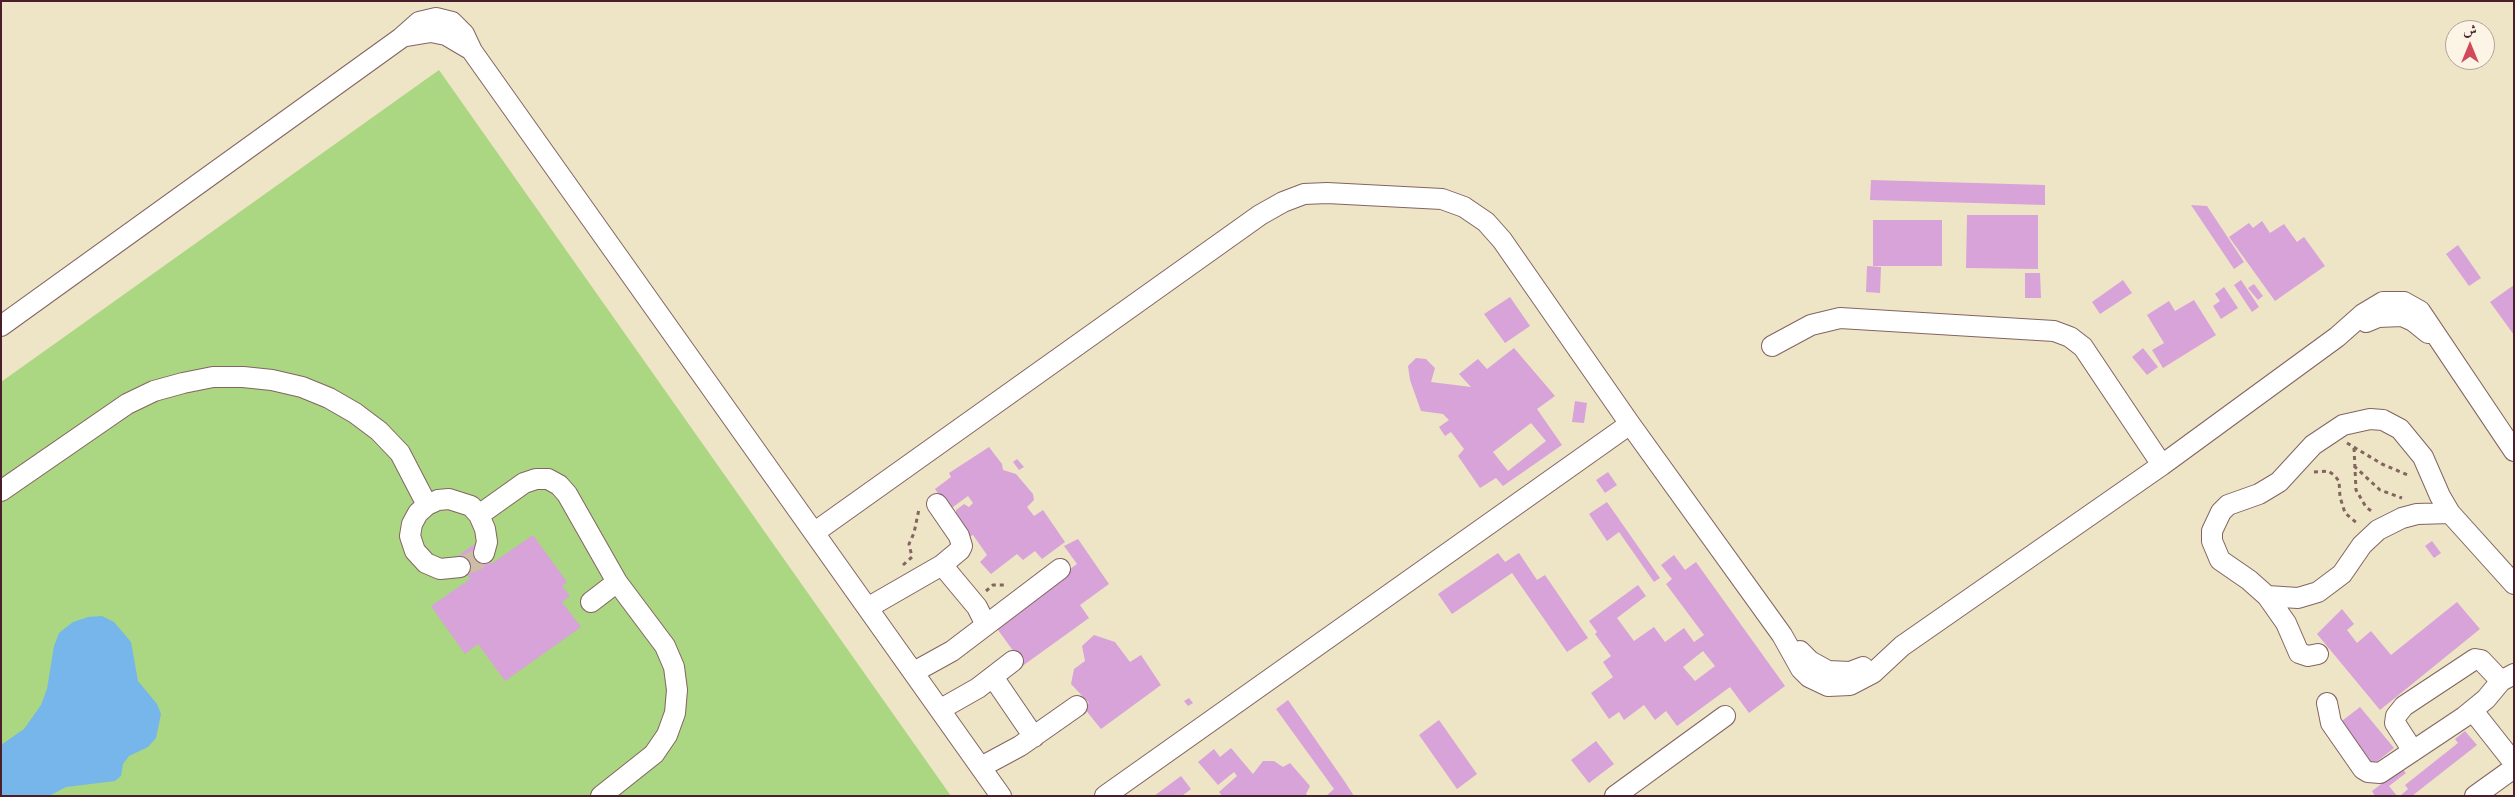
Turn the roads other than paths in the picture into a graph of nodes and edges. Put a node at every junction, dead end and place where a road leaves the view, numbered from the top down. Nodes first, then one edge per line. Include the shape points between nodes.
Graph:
1 (1, 326) edge
2 (1772, 346) dead end
3 (1630, 424) junction
4 (2512, 446) edge
5 (2162, 465) junction
6 (1, 491) edge
7 (937, 504) road end
8 (427, 505) junction
9 (2450, 513) junction
10 (480, 515) junction
11 (815, 532) junction
12 (484, 554) dead end
13 (942, 565) junction
14 (460, 567) tunnel mouth
15 (1060, 568) dead end
16 (617, 582) junction
17 (2514, 584) edge
18 (2267, 596) junction
19 (592, 602) dead end
20 (869, 607) junction
21 (986, 625) junction
22 (2318, 654) dead end
23 (1013, 662) dead end
24 (914, 672) junction
25 (993, 677) junction
26 (2508, 678) edge
27 (2327, 703) dead end
28 (1077, 706) dead end
29 (940, 709) junction
30 (2473, 711) junction
31 (1725, 716) dead end
32 (1034, 737) junction
33 (2413, 751) junction
34 (2514, 763) edge
35 (981, 767) junction
36 (2514, 768) edge
37 (601, 796) edge
38 (1001, 796) edge
39 (1105, 796) edge
40 (1615, 796) edge
41 (2475, 796) edge

1 - 11 street via 419,22 444,19 459,28 472,51
2 - 5 street via 1811,325 1840,318 2054,330 2070,336 2083,347
3 - 5 street via 1782,635 1801,669 1809,677 1828,686 1839,687 1872,673 1902,646
3 - 11 street via 1502,240 1486,222 1464,207 1442,199 1304,194 1260,215
3 - 39 street
4 - 5 street via 2420,311 2395,301 2374,306 2338,337
6 - 8 street via 127,404 154,391 212,378 243,376 302,387 356,413 400,453
7 - 13 street via 961,541 960,550
8 - 10 street via 438,500 455,500 471,506
8 - 14 street via 412,524 410,536 415,551 433,566
9 - 17 street
9 - 18 street via 2434,512 2402,518 2378,530 2362,545 2342,574 2327,587 2298,598
9 - 18 street via 2424,457 2400,429 2383,420 2370,419 2344,425 2313,445 2279,482 2259,494 2228,505 2215,521 2212,541 2220,560
10 - 12 street via 487,542
10 - 16 street via 524,483 548,479 567,494
11 - 20 street
13 - 20 street
13 - 21 street via 977,607
15 - 21 street
16 - 19 street
16 - 37 street via 665,646 674,667 677,690 667,735 654,754
18 - 22 street via 2286,623 2299,653 2308,656
20 - 24 street
21 - 24 street via 952,651
23 - 25 street
24 - 29 street
25 - 29 street
25 - 32 street
26 - 30 street
26 - 33 street via 2475,659 2404,706 2395,722
27 - 33 street via 2334,728 2368,772 2385,770
28 - 32 street
29 - 35 street
30 - 33 street
30 - 34 street
31 - 40 street
32 - 35 street
35 - 38 street
36 - 41 street

